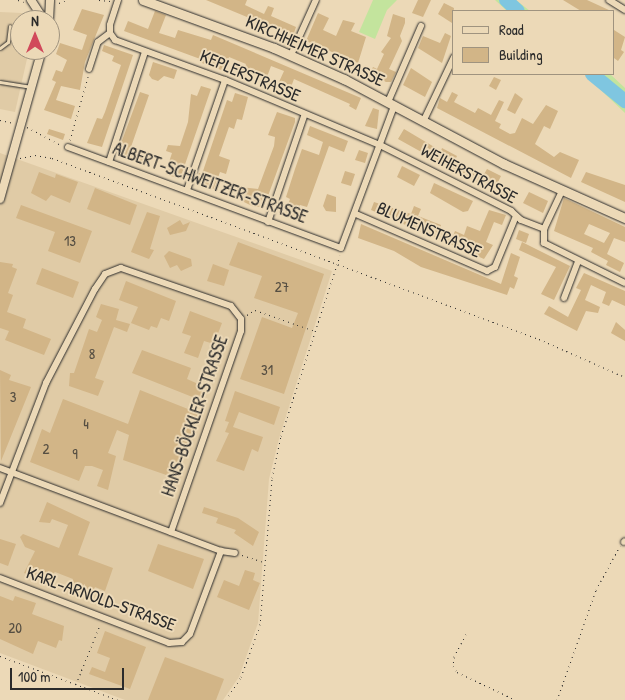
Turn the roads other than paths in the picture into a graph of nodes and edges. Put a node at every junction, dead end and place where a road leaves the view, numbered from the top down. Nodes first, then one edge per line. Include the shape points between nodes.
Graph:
1 (143, 0) edge
2 (316, 0) edge
3 (609, 0) edge
4 (117, 2) edge
5 (625, 10) edge
6 (10, 26) dead end
7 (421, 26) dead end
8 (110, 33) junction
9 (0, 48) edge
10 (145, 52) junction
11 (291, 55) junction
12 (39, 60) edge
13 (452, 61) edge
14 (89, 69) road end
15 (225, 80) junction
16 (0, 82) edge
17 (32, 88) junction
18 (391, 104) junction
19 (304, 116) junction
20 (424, 122) junction
21 (380, 146) junction
22 (68, 147) road end
23 (109, 162) junction
24 (188, 190) junction
25 (562, 191) junction
26 (0, 199) edge
27 (356, 214) junction
28 (516, 216) junction
29 (625, 218) edge
30 (268, 222) junction
31 (544, 229) junction
32 (578, 262) junction
33 (625, 283) edge
34 (564, 298) dead end
35 (0, 468) edge
36 (11, 472) junction
37 (0, 503) edge
38 (171, 532) junction
39 (221, 551) junction
40 (236, 553) road end
41 (0, 578) edge

1 - 11 main road, KIRCHHEIMER STRASSE
2 - 11 street
3 - 5 street
4 - 8 street
6 - 9 lane via 8,42
7 - 18 street, KIRCHHEIMER STRASSE
8 - 10 street, KEPLERSTRASSE via 115,40
8 - 14 street via 98,42
10 - 15 street, KEPLERSTRASSE
10 - 23 street
11 - 18 main road, KIRCHHEIMER STRASSE
12 - 17 street
13 - 20 street
15 - 19 street, KEPLERSTRASSE
15 - 24 street
16 - 17 lane
17 - 26 street
18 - 20 main road, KIRCHHEIMER STRASSE
18 - 21 street
19 - 21 street, KEPLERSTRASSE
19 - 30 street
20 - 25 main road, KIRCHHEIMER STRASSE
21 - 27 street
21 - 28 street, WEIHERSTRASSE
22 - 23 street, ALBERT-SCHWEITZER-STRASSE
23 - 24 street, ALBERT-SCHWEITZER-STRASSE
24 - 30 street, ALBERT-SCHWEITZER-STRASSE
25 - 29 main road, KIRCHHEIMER STRASSE
25 - 31 street
27 - 28 street, BLUMENSTRASSE via 487,272 495,267
27 - 30 street, ALBERT-SCHWEITZER-STRASSE via 341,248
28 - 31 street, WEIHERSTRASSE
31 - 32 street via 544,243
32 - 33 street
32 - 34 street
35 - 36 street
36 - 37 street
36 - 38 street
36 - 38 street, HANS-BÖCKLER-STRASSE via 45,385 105,274 122,268 231,306 240,319 241,331
38 - 39 street
39 - 40 street
39 - 41 street, KARL-ARNOLD-STRASSE via 190,634 182,642 169,643

